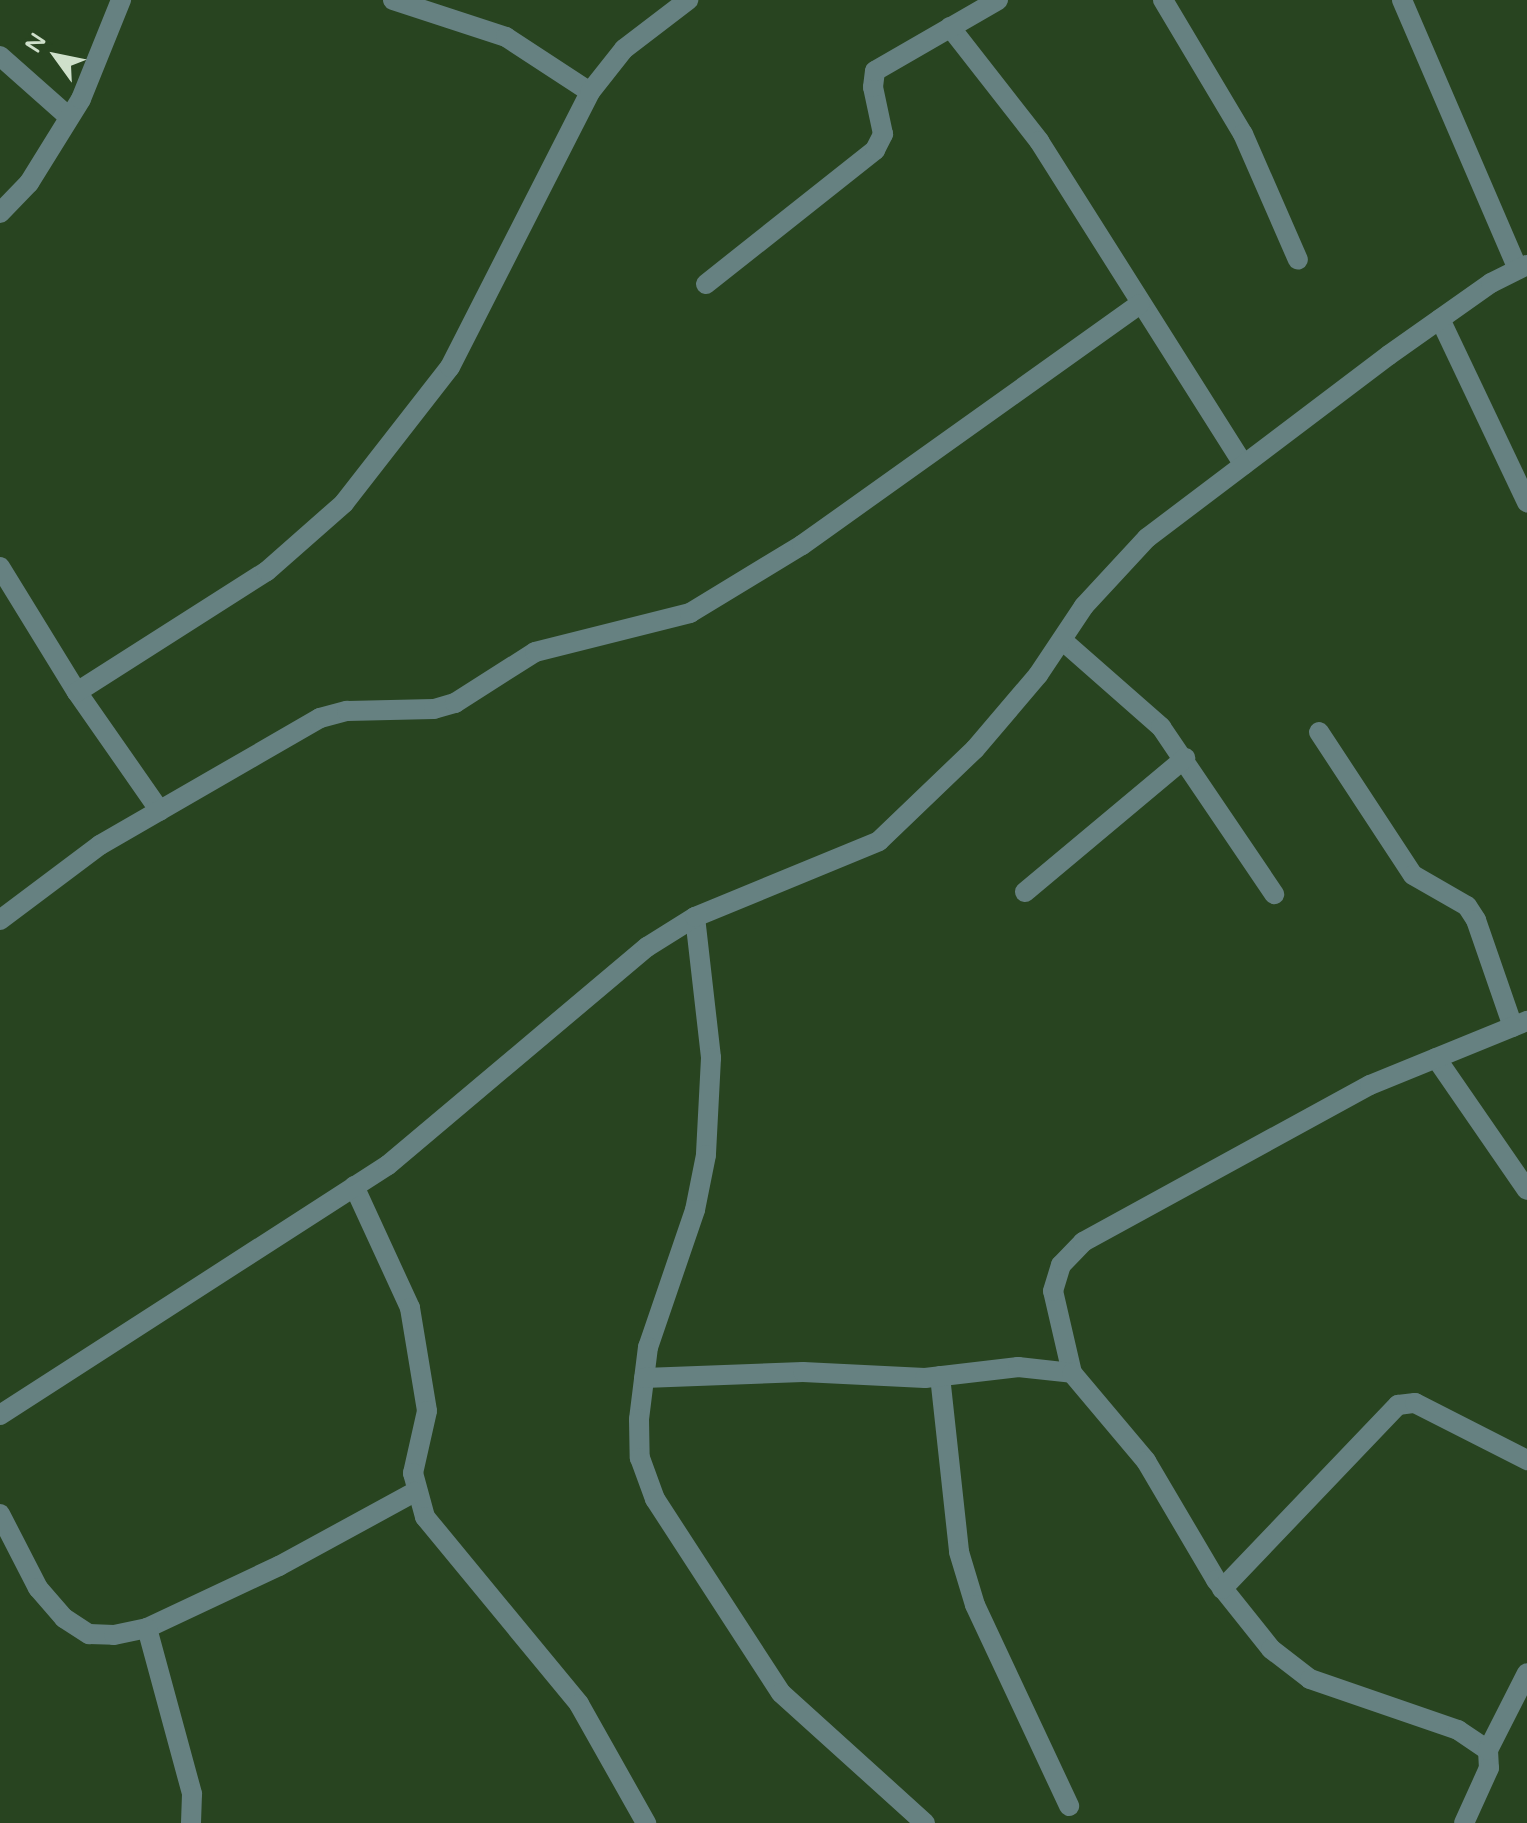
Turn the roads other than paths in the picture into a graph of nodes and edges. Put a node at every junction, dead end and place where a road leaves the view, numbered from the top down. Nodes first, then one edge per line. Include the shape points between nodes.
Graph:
1 (121, 0) edge
2 (393, 0) edge
3 (688, 0) edge
4 (998, 0) edge
5 (1163, 0) edge
6 (1402, 0) edge
7 (663, 6) edge
8 (950, 27) junction
9 (0, 56) edge
10 (590, 92) junction
11 (69, 117) junction
12 (0, 213) edge
13 (1298, 260) dead end
14 (1522, 267) edge
15 (706, 284) dead end
16 (1140, 304) junction
17 (1440, 319) junction
18 (1244, 465) junction
19 (1527, 502) edge
20 (0, 567) edge
21 (1062, 640) junction
22 (77, 692) junction
23 (1319, 732) dead end
24 (1185, 758) junction
25 (160, 811) junction
26 (1025, 892) dead end
27 (1274, 894) dead end
28 (695, 917) junction
29 (0, 920) edge
30 (1520, 1024) edge
31 (1436, 1058) junction
32 (354, 1186) junction
33 (1527, 1190) edge
34 (1072, 1373) junction
35 (940, 1376) junction
36 (644, 1378) junction
37 (0, 1415) edge
38 (1527, 1460) edge
39 (415, 1492) junction
40 (0, 1514) edge
41 (1222, 1589) junction
42 (147, 1628) junction
43 (1527, 1673) edge
44 (1488, 1750) junction
45 (1069, 1806) dead end
46 (191, 1823) edge
47 (646, 1823) edge
48 (925, 1823) edge
49 (1464, 1823) edge

1 - 11 street
2 - 10 street via 506,37
3 - 7 street
4 - 8 street
5 - 13 street via 1243,134
6 - 14 street
7 - 10 street
8 - 15 street via 875,71 883,134 875,150
8 - 16 street via 1039,141
9 - 11 street
10 - 22 street via 450,367 344,503 267,571
11 - 12 street via 29,183
14 - 17 street
16 - 18 street
16 - 25 street via 802,545 690,613 535,652 455,703 434,709 347,711 320,718
17 - 18 street
17 - 19 street
18 - 21 street via 1126,558
20 - 22 street
21 - 24 street via 1161,727
21 - 28 street via 975,749 879,841
22 - 25 street
23 - 30 street via 1413,875 1467,906
24 - 26 street
24 - 27 street
25 - 29 street via 100,845
28 - 32 street via 647,947 507,1069
28 - 36 street via 711,1058 706,1155 695,1210 648,1347
30 - 31 street
31 - 33 street
31 - 34 street via 1356,1092 1083,1242 1061,1265 1053,1291
32 - 37 street
32 - 39 street via 410,1308 427,1411 413,1473
34 - 35 street via 1018,1367
34 - 41 street via 1146,1461
35 - 36 street via 803,1372
35 - 45 street via 959,1552 975,1605
36 - 48 street via 640,1458 655,1499 749,1649 813,1727
38 - 41 street via 1415,1403 1398,1405
39 - 42 street via 279,1566
39 - 47 street via 425,1517 579,1704
40 - 42 street via 38,1588 64,1618 89,1634
41 - 44 street via 1271,1649 1310,1679 1458,1730
42 - 46 street via 192,1794
43 - 44 street
44 - 49 street via 1489,1768

